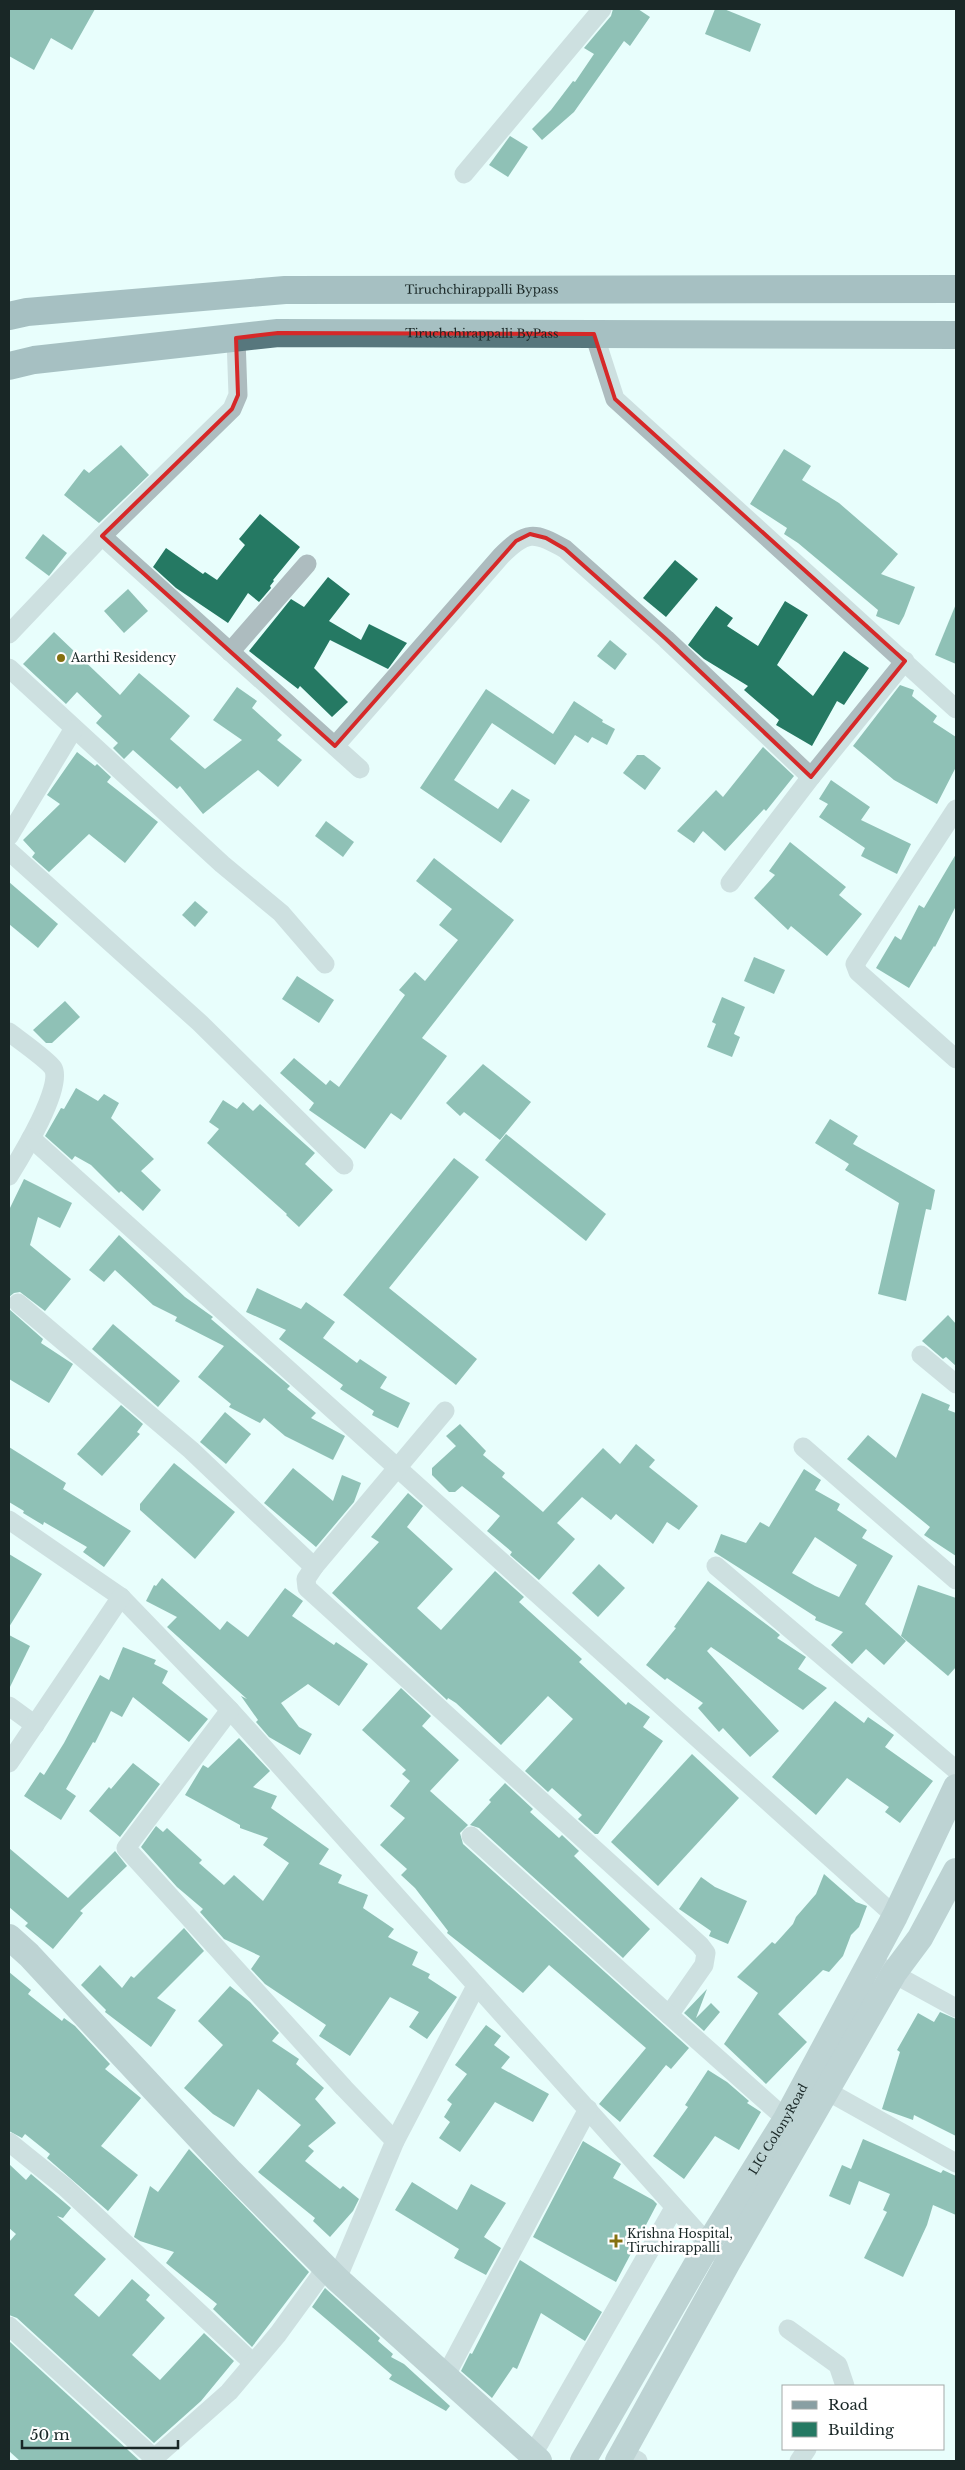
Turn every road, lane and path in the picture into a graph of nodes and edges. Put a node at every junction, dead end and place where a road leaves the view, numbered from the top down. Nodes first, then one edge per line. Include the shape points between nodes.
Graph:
1 (602, 9) edge
2 (464, 174) dead end
3 (956, 289) edge
4 (9, 316) edge
5 (594, 334) junction
6 (956, 335) edge
7 (236, 338) junction
8 (9, 366) edge
9 (102, 536) junction
10 (307, 564) dead end
11 (9, 634) edge
12 (230, 652) junction
13 (905, 661) junction
14 (9, 668) edge
15 (956, 709) edge
16 (73, 730) junction
17 (335, 746) junction
18 (360, 770) dead end
19 (811, 776) junction
20 (956, 809) edge
21 (9, 836) edge
22 (9, 851) edge
23 (730, 883) dead end
24 (325, 964) dead end
25 (9, 1032) edge
26 (956, 1059) edge
27 (31, 1138) junction
28 (344, 1165) dead end
29 (9, 1176) edge
30 (18, 1303) dead end
31 (921, 1355) dead end
32 (956, 1384) edge
33 (445, 1411) dead end
34 (803, 1447) dead end
35 (398, 1466) junction
36 (9, 1520) edge
37 (716, 1566) dead end
38 (314, 1567) junction
39 (956, 1580) edge
40 (121, 1597) junction
41 (9, 1706) edge
42 (230, 1710) junction
43 (35, 1725) junction
44 (9, 1764) edge
45 (956, 1770) edge
46 (956, 1787) edge
47 (471, 1836) dead end
48 (956, 1871) edge
49 (895, 1916) junction
50 (9, 1937) edge
51 (882, 1968) junction
52 (476, 1986) junction
53 (956, 2008) edge
54 (668, 2015) junction
55 (827, 2091) junction
56 (588, 2109) junction
57 (786, 2119) junction
58 (395, 2141) junction
59 (9, 2142) edge
60 (956, 2163) edge
61 (674, 2208) junction
62 (707, 2246) junction
63 (728, 2262) junction
64 (331, 2274) junction
65 (9, 2326) edge
66 (788, 2329) dead end
67 (253, 2363) junction
68 (446, 2376) junction
69 (845, 2385) edge
70 (806, 2450) edge
71 (626, 2458) edge
72 (536, 2459) edge
73 (153, 2460) edge
74 (583, 2461) edge
75 (799, 2461) edge

1 - 2 street
3 - 4 highway, Tiruchchirappalli Bypass via 285,290
5 - 6 highway, Tiruchchirappalli ByPass
5 - 7 highway, Tiruchchirappalli ByPass via 278,333
5 - 13 street via 614,399
7 - 8 highway, Tiruchchirappalli ByPass via 34,360
7 - 9 street via 238,395 232,409
9 - 11 street
9 - 12 street
10 - 12 street
12 - 17 street
13 - 15 street
13 - 19 street
14 - 16 street
16 - 21 street
16 - 24 street via 281,913
17 - 18 street
17 - 19 street via 501,556 516,541 530,534 546,538 565,549
19 - 23 street
20 - 26 street via 855,964 858,972
22 - 28 street via 200,1023
25 - 27 street via 53,1068 56,1078
27 - 29 street
27 - 35 street
30 - 38 street via 191,1450
31 - 32 street
33 - 35 street
34 - 39 street
35 - 38 street
35 - 49 street
36 - 40 street
37 - 45 street
38 - 54 street via 306,1579 306,1588 700,1945 706,1953 704,1965
40 - 42 street
40 - 43 street
41 - 43 street
42 - 52 street
42 - 58 street via 126,1848
43 - 44 street
46 - 49 main road, LIC ColonyRoad
47 - 54 street
48 - 51 main road, LIC ColonyRoad via 920,1938
49 - 51 main road, LIC ColonyRoad
50 - 64 main road
51 - 53 street
51 - 55 main road, LIC ColonyRoad
51 - 57 main road, LIC ColonyRoad
52 - 56 street
52 - 58 street
54 - 57 street
55 - 60 street
55 - 63 main road, LIC ColonyRoad
56 - 61 street
56 - 68 street
57 - 62 main road, LIC ColonyRoad
58 - 64 street
59 - 67 street via 65,2187
61 - 62 street
61 - 72 street
62 - 63 street
62 - 74 main road, LIC ColonyRoad
63 - 71 main road, LIC ColonyRoad
64 - 67 street
64 - 68 main road
65 - 73 street
66 - 69 street via 838,2365
67 - 73 street via 229,2392
68 - 72 main road
70 - 75 street

